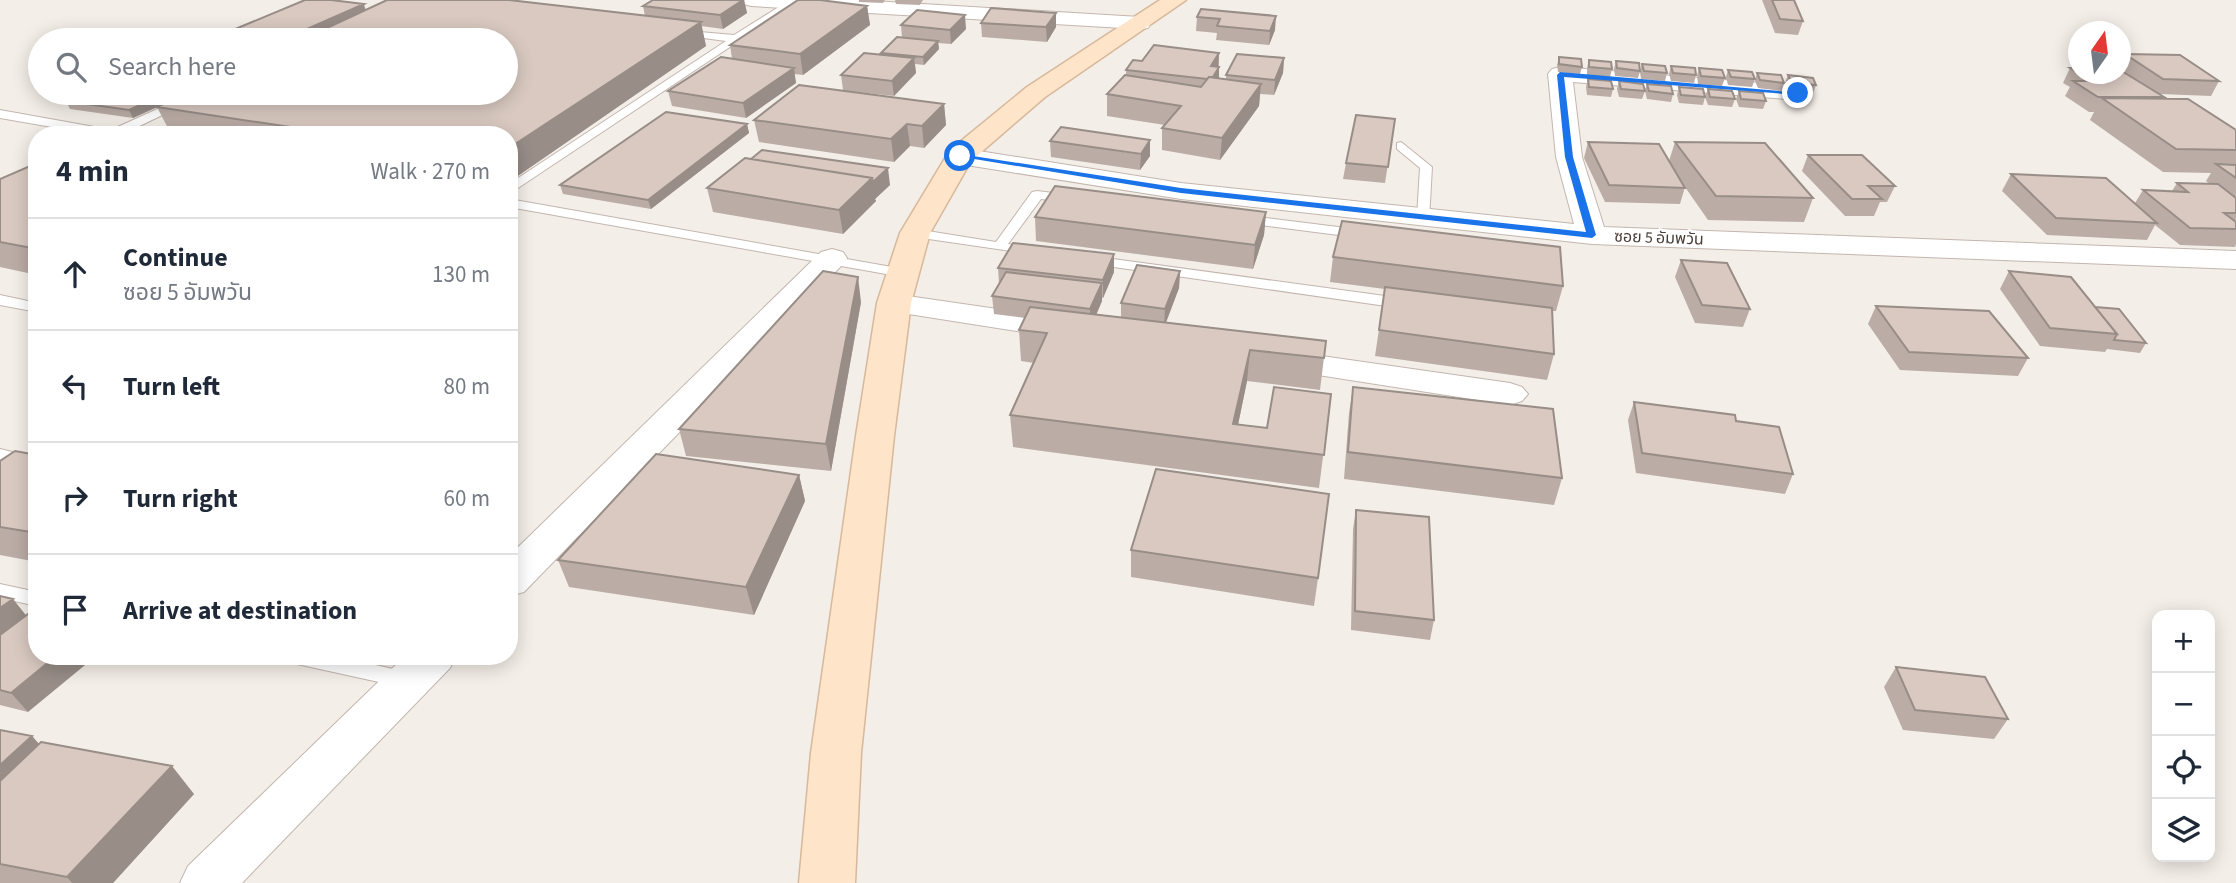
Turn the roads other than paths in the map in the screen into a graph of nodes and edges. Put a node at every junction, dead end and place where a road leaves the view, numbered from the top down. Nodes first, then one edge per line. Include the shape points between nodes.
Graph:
1 (751, 0) edge
2 (1175, 0) edge
3 (790, 3) junction
4 (1140, 23) junction
5 (671, 31) edge
6 (738, 39) junction
7 (1798, 93) edge
8 (177, 105) edge
9 (0, 114) edge
10 (69, 126) edge
11 (132, 126) edge
12 (1401, 146) dead end
13 (960, 156) junction
14 (518, 184) edge
15 (1078, 200) edge
16 (518, 205) edge
17 (1424, 217) junction
18 (1230, 218) edge
19 (915, 233) junction
20 (1592, 235) junction
21 (1382, 236) edge
22 (999, 247) junction
23 (1054, 255) edge
24 (832, 258) junction
25 (1081, 259) edge
26 (2236, 260) edge
27 (899, 288) junction
28 (0, 300) edge
29 (28, 306) edge
30 (1423, 306) edge
31 (1099, 333) edge
32 (1236, 354) edge
33 (1510, 394) dead end
34 (0, 455) edge
35 (28, 462) edge
36 (518, 572) edge
37 (0, 591) edge
38 (28, 597) edge
39 (383, 665) edge
40 (421, 669) edge
41 (207, 883) edge
42 (827, 883) edge

1 - 3 street
2 - 4 street
3 - 4 street
3 - 6 lane
4 - 13 street via 1036,92
5 - 6 lane
6 - 14 lane
7 - 20 street via 1560,75 1569,157
8 - 11 lane
9 - 10 lane
12 - 17 lane via 1426,167
13 - 17 street, ซอย 5 อัมพวัน via 1181,191
13 - 19 street
15 - 22 lane via 1037,195
16 - 24 lane
17 - 20 street, ซอย 5 อัมพวัน
18 - 21 lane
19 - 22 lane
19 - 27 street
20 - 26 street, ซอย 5 อัมพวัน
22 - 23 lane
24 - 27 lane
24 - 36 street
25 - 30 lane
27 - 31 street
27 - 42 street via 836,753
28 - 29 lane
32 - 33 street
34 - 35 lane
37 - 38 lane
39 - 40 lane
40 - 41 street

